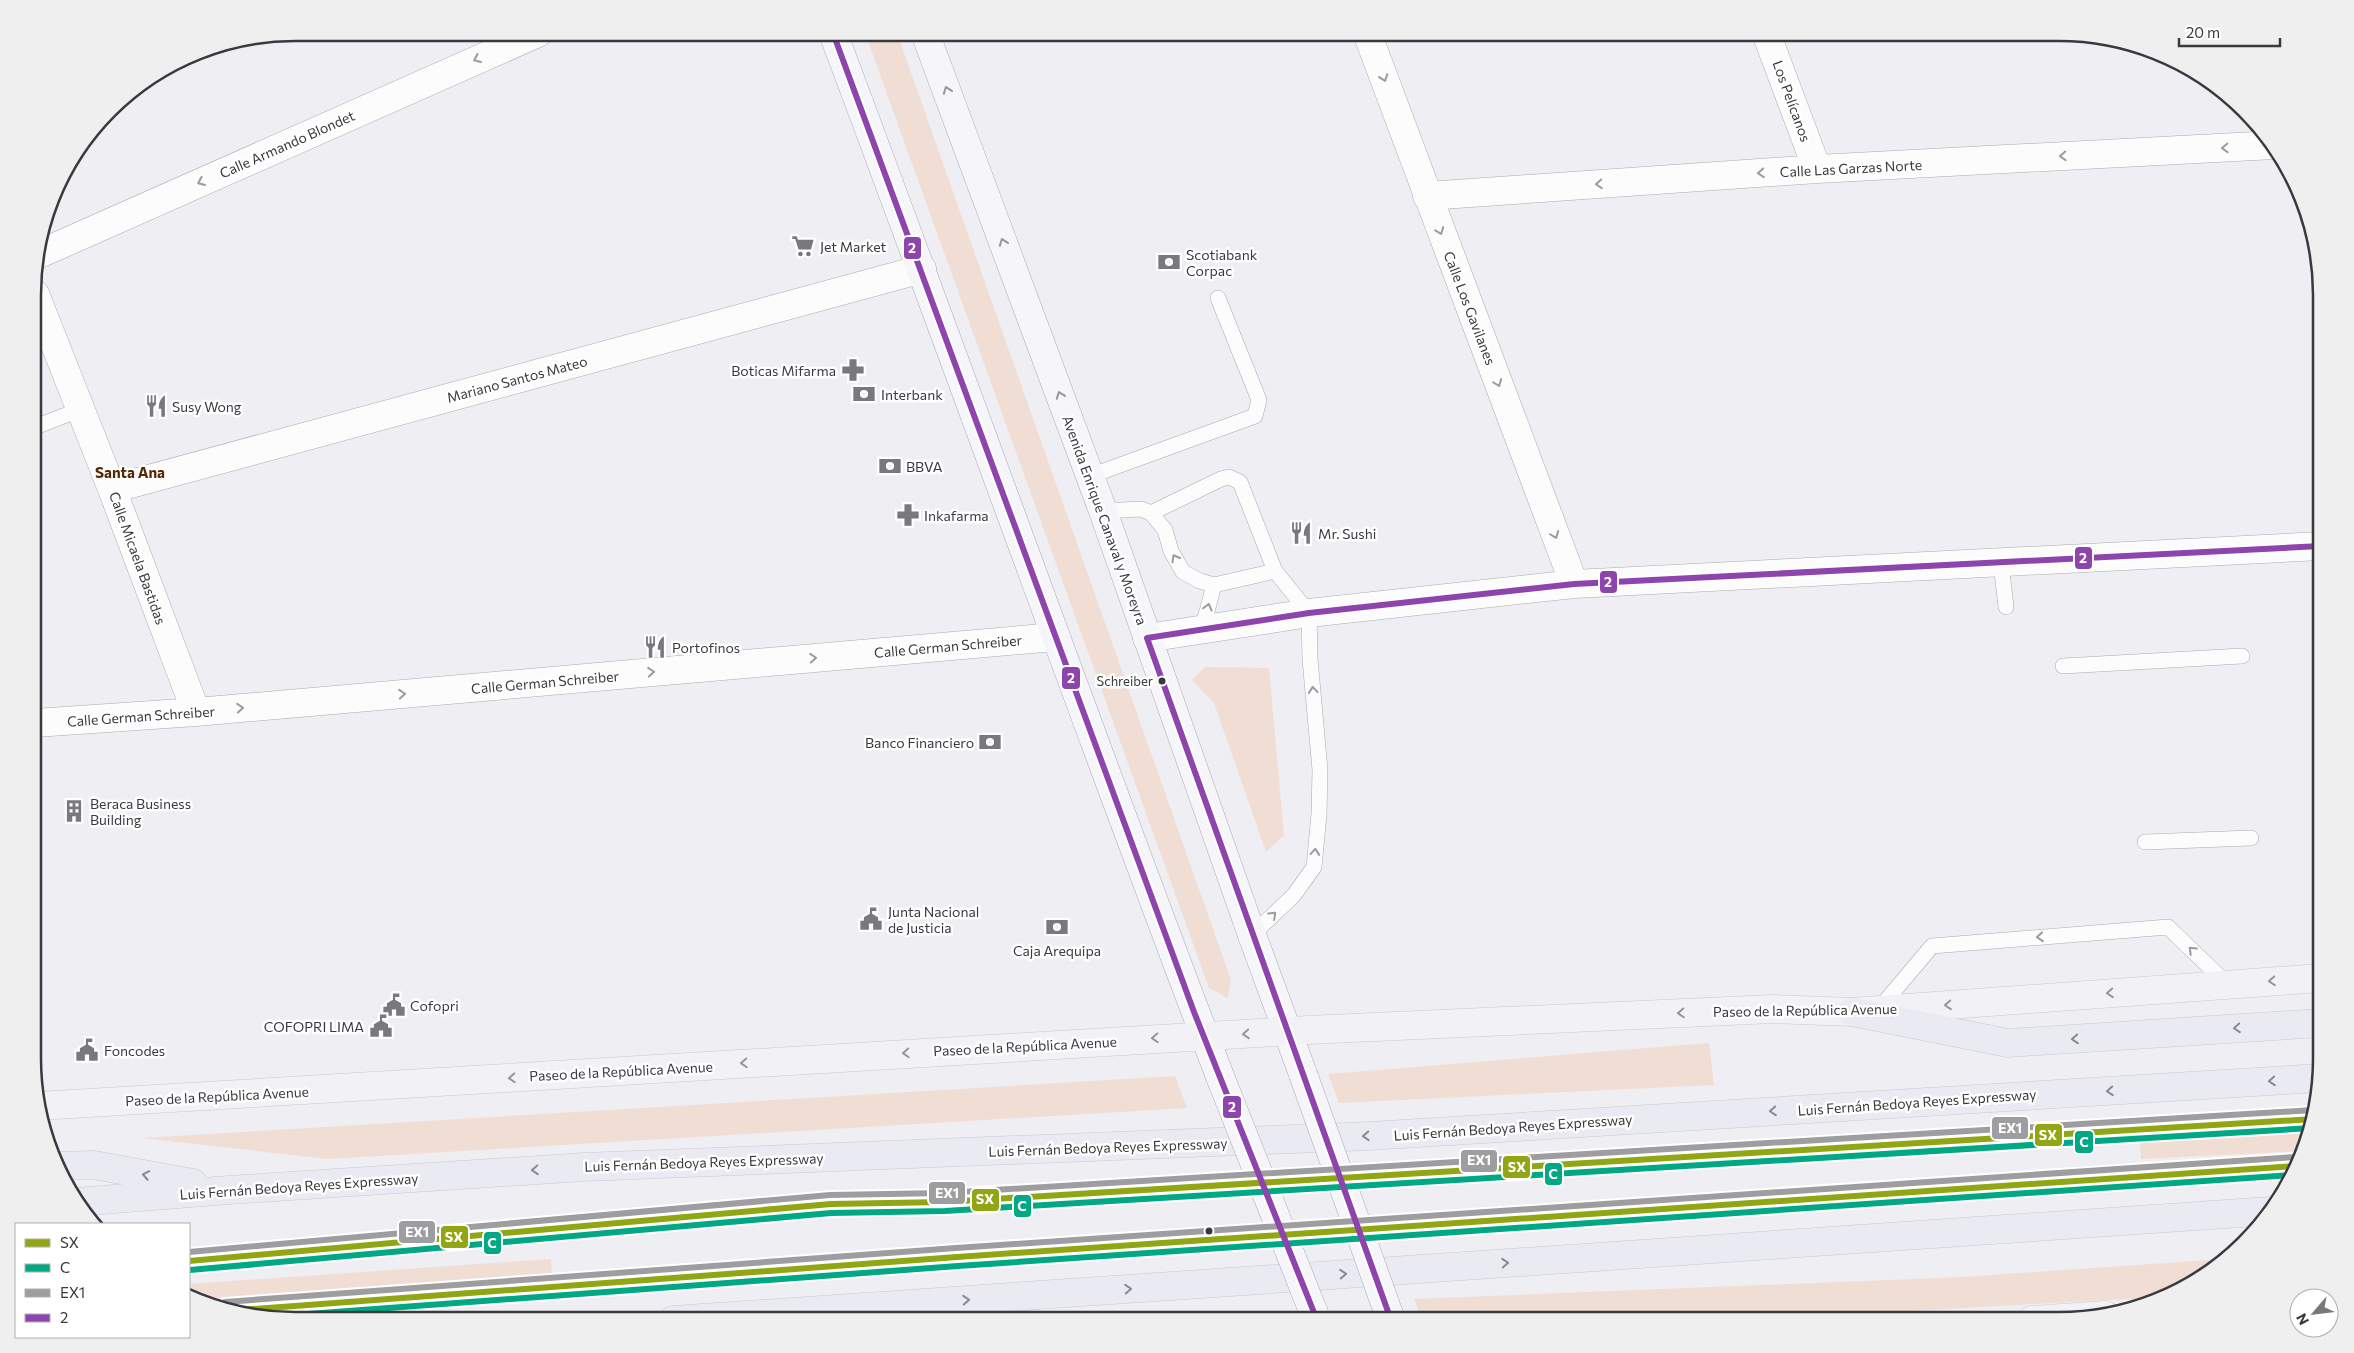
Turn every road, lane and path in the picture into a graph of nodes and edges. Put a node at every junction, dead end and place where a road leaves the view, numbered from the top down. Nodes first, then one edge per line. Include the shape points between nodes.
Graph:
1 (518, 41) edge
2 (836, 41) edge
3 (928, 41) edge
4 (1371, 41) edge
5 (1769, 41) edge
6 (2264, 146) edge
7 (1817, 169) junction
8 (1428, 196) junction
9 (45, 251) edge
10 (922, 269) junction
11 (1218, 298) dead end
12 (41, 310) edge
13 (79, 410) junction
14 (41, 425) edge
15 (1090, 476) junction
16 (112, 489) junction
17 (1103, 511) junction
18 (1151, 513) junction
19 (2313, 546) edge
20 (2001, 563) junction
21 (1275, 571) junction
22 (1574, 584) junction
23 (1214, 585) junction
24 (2006, 608) dead end
25 (1309, 613) junction
26 (1202, 630) junction
27 (1055, 637) junction
28 (1147, 638) junction
29 (2242, 656) dead end
30 (2063, 666) dead end
31 (196, 712) junction
32 (41, 723) edge
33 (2251, 838) dead end
34 (2145, 842) dead end
35 (1252, 935) junction
36 (2313, 979) edge
37 (2228, 984) junction
38 (1865, 1011) junction
39 (2313, 1024) edge
40 (1288, 1032) junction
41 (1204, 1037) junction
42 (2312, 1079) edge
43 (46, 1109) edge
44 (2305, 1120) edge
45 (65, 1166) edge
46 (2288, 1167) edge
47 (229, 1190) junction
48 (86, 1201) edge
49 (2260, 1212) edge
50 (190, 1261) edge
51 (255, 1309) edge
52 (790, 1312) edge
53 (1314, 1312) edge
54 (1388, 1312) edge

1 -> 9 street, Calle Armando Blondet
2 - 10 street
15 -> 3 street, Avenida Enrique Canaval y Moreyra
4 -> 8 street, Calle Los Gavilanes
5 - 7 street, Los Pelícanos
6 -> 7 street, Calle Las Garzas Norte
7 -> 8 street, Calle Las Garzas Norte
8 -> 22 street, Calle Los Gavilanes
10 - 16 street, Mariano Santos Mateo
10 - 27 street
11 - 15 lane via 1259,400 1255,416
12 - 13 street, Calle Micaela Bastidas
13 - 14 lane
13 - 16 street, Calle Micaela Bastidas
15 - 17 street, Avenida Enrique Canaval y Moreyra
16 - 31 street, Calle Micaela Bastidas
17 - 18 lane via 1141,510
17 - 28 street, Avenida Enrique Canaval y Moreyra
18 - 21 lane via 1221,478 1229,477 1240,482
23 -> 18 lane via 1183,572 1171,551 1165,530
19 - 20 street
20 - 22 street
20 - 24 lane
21 - 23 lane
21 - 25 lane
22 - 25 street
26 -> 23 lane
25 - 26 street
35 -> 25 lane via 1294,894 1314,866 1320,770
26 - 28 street
31 -> 27 street, Calle German Schreiber
27 - 41 street
28 - 35 street, Avenida Enrique Canaval y Moreyra
29 - 30 lane
31 - 32 street, Calle German Schreiber
33 - 34 lane
35 - 40 street, Avenida Enrique Canaval y Moreyra
36 -> 37 main road, Paseo de la República Avenue
37 -> 38 main road, Paseo de la República Avenue
37 -> 38 lane via 2168,927 1932,946
39 -> 38 highway via 2008,1043
38 -> 40 main road, Paseo de la República Avenue via 1772,1009
40 -> 41 main road, Paseo de la República Avenue
40 - 54 street, Avenida Enrique Canaval y Moreyra, bridge
41 -> 43 main road, Paseo de la República Avenue
41 - 53 street, bridge
42 -> 47 highway, Luis Fernán Bedoya Reyes Expressway via 1369,1136 584,1167
44 - 50 lane via 944,1202 831,1204
47 -> 45 highway via 94,1165
46 - 51 lane via 957,1256
47 - 48 highway, Luis Fernán Bedoya Reyes Expressway
52 -> 49 highway

